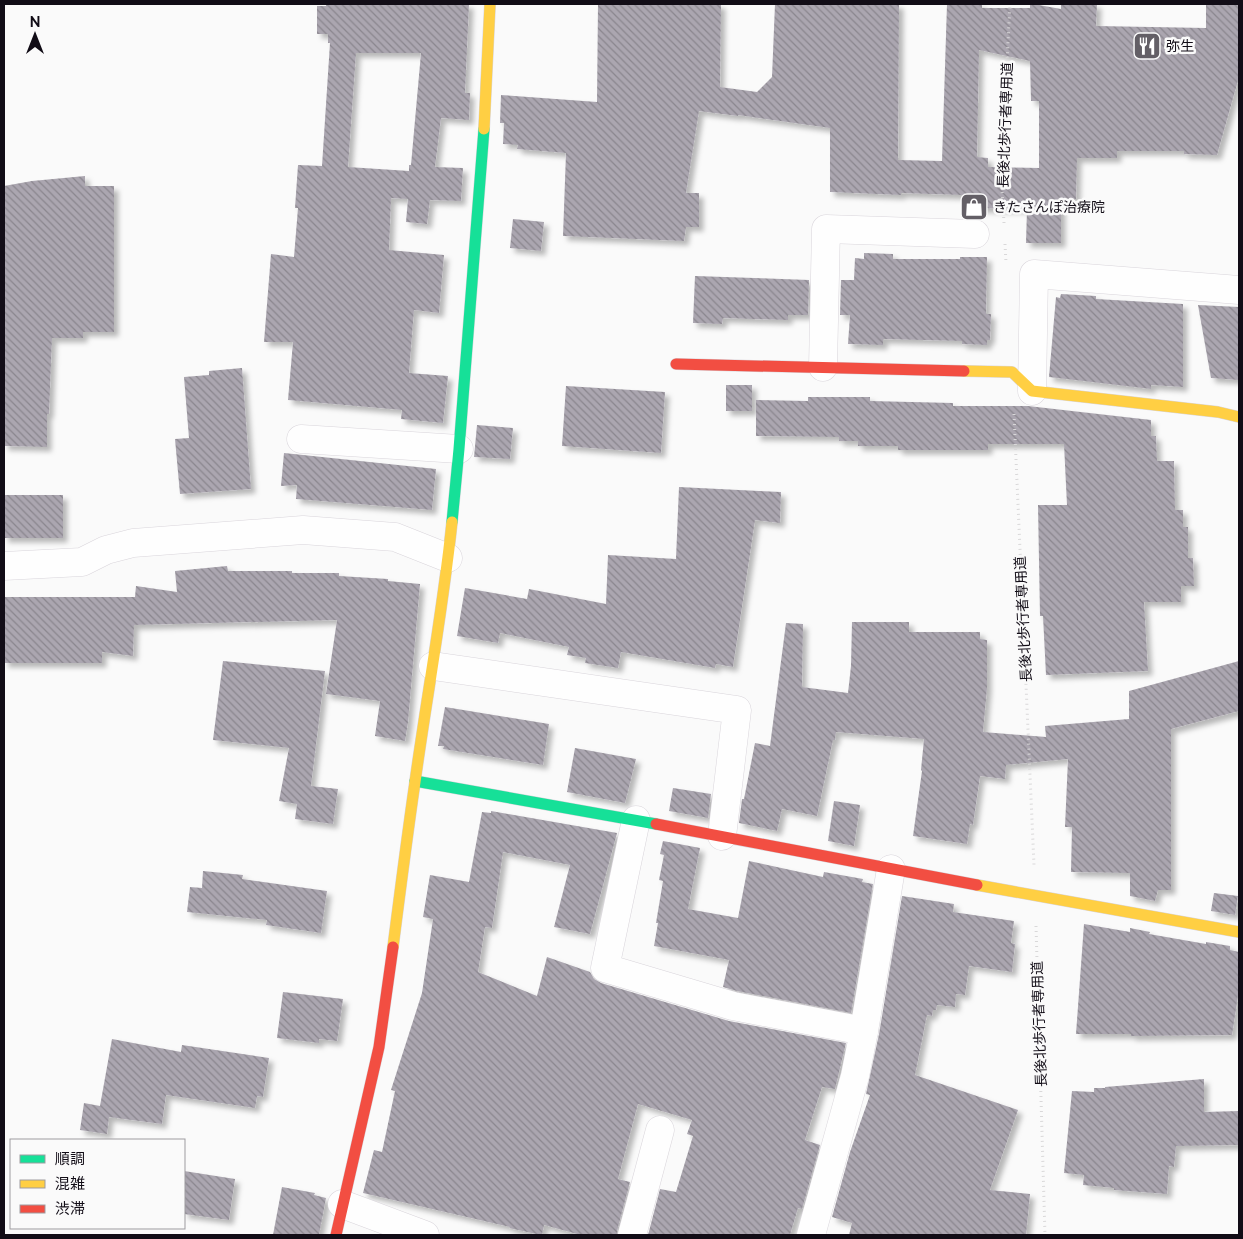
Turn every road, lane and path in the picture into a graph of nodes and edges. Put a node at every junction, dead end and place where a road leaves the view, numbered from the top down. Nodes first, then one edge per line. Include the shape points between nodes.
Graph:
1 (490, 4) edge
2 (1010, 4) edge
3 (1004, 224) dead end
4 (974, 234) dead end
5 (1005, 244) dead end
6 (1006, 264) dead end
7 (1239, 290) edge
8 (676, 364) dead end
9 (823, 367) junction
10 (1012, 372) junction
11 (1032, 391) junction
12 (1239, 417) edge
13 (301, 439) dead end
14 (459, 449) junction
15 (448, 558) junction
16 (4, 566) edge
17 (434, 666) junction
18 (415, 781) junction
19 (636, 820) junction
20 (722, 836) junction
21 (891, 869) junction
22 (1036, 894) junction
23 (1239, 932) edge
24 (864, 1032) junction
25 (660, 1130) dead end
26 (342, 1204) junction
27 (336, 1235) edge
28 (425, 1235) edge
29 (632, 1235) edge
30 (811, 1235) edge
31 (1045, 1235) edge

1 - 14 street via 483,148
2 - 3 path, 長後北歩行者専用道 via 1001,175
4 - 9 street via 826,229
5 - 6 path
7 - 11 street via 1034,274
8 - 9 street
9 - 10 street
10 - 11 street
10 - 22 path, 長後北歩行者専用道
11 - 12 street
13 - 14 street
14 - 15 street
15 - 16 street via 395,537 303,530 133,543 106,550 82,562
15 - 17 street
17 - 18 street
17 - 20 street via 737,710
18 - 19 street
18 - 26 street via 379,1047
19 - 20 street
19 - 24 street via 605,968 733,1006
20 - 21 street
21 - 22 street
21 - 24 street
22 - 23 street
22 - 31 path, 長後北歩行者専用道
24 - 30 street
25 - 29 street
26 - 27 street
26 - 28 street

